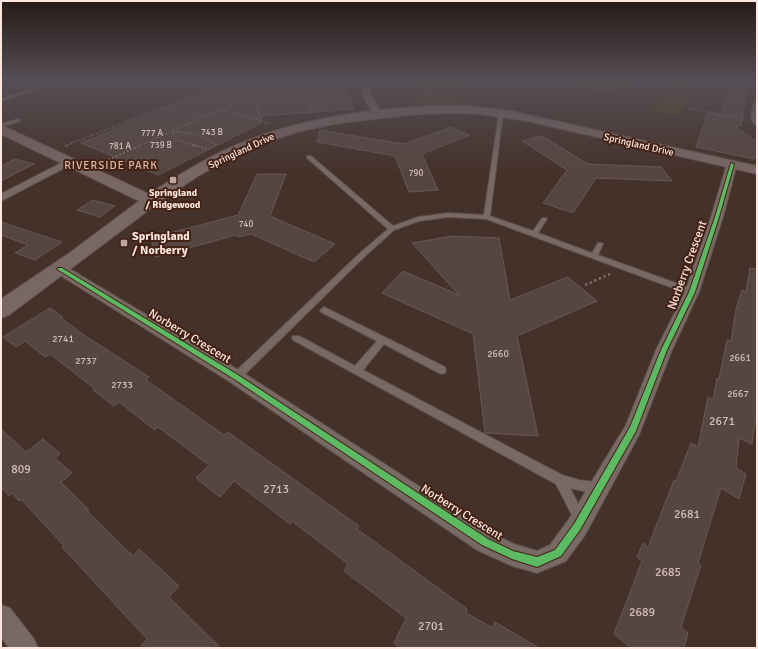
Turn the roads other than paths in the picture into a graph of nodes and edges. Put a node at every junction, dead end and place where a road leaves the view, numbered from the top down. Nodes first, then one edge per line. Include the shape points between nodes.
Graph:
1 (376, 111) edge
2 (406, 111) edge
3 (483, 111) edge
4 (756, 111) edge
5 (502, 113) junction
6 (378, 114) junction
7 (18, 120) dead end
8 (753, 121) edge
9 (3, 131) edge
10 (309, 157) dead end
11 (69, 162) junction
12 (732, 164) junction
13 (757, 170) edge
14 (1, 198) edge
15 (151, 201) junction
16 (487, 217) junction
17 (544, 219) dead end
18 (392, 229) junction
19 (534, 234) junction
20 (600, 244) dead end
21 (594, 256) junction
22 (60, 269) junction
23 (692, 292) junction
24 (1, 310) edge
25 (324, 310) dead end
26 (296, 338) dead end
27 (383, 340) junction
28 (442, 370) dead end
29 (356, 371) junction
30 (236, 377) junction
31 (560, 480) junction
32 (600, 487) junction
33 (581, 521) junction
34 (1, 617) edge
35 (25, 648) edge

1 - 6 street
2 - 6 street, Springland Drive
3 - 5 street, Springland Drive
4 - 8 street
5 - 12 street, Springland Drive
5 - 16 lane
6 - 15 street, Springland Drive via 308,124 276,134 193,173
7 - 9 lane
9 - 11 street
10 - 18 lane
11 - 14 street
11 - 15 street
12 - 13 street, Springland Drive
12 - 23 street, Norberry Crescent
15 - 22 street, Springland Drive
16 - 18 lane via 448,215 418,219
16 - 19 lane
17 - 19 lane
18 - 30 lane
19 - 21 lane
20 - 21 lane
21 - 23 lane
22 - 24 street, Springland Drive
22 - 30 street, Norberry Crescent
23 - 32 street, Norberry Crescent via 664,350 633,429
25 - 27 lane
26 - 29 lane
27 - 28 lane
27 - 29 lane
29 - 31 lane
30 - 33 street, Norberry Crescent via 485,542 512,555 536,562 558,553
31 - 32 lane
31 - 33 lane
32 - 33 street, Norberry Crescent
34 - 35 street

